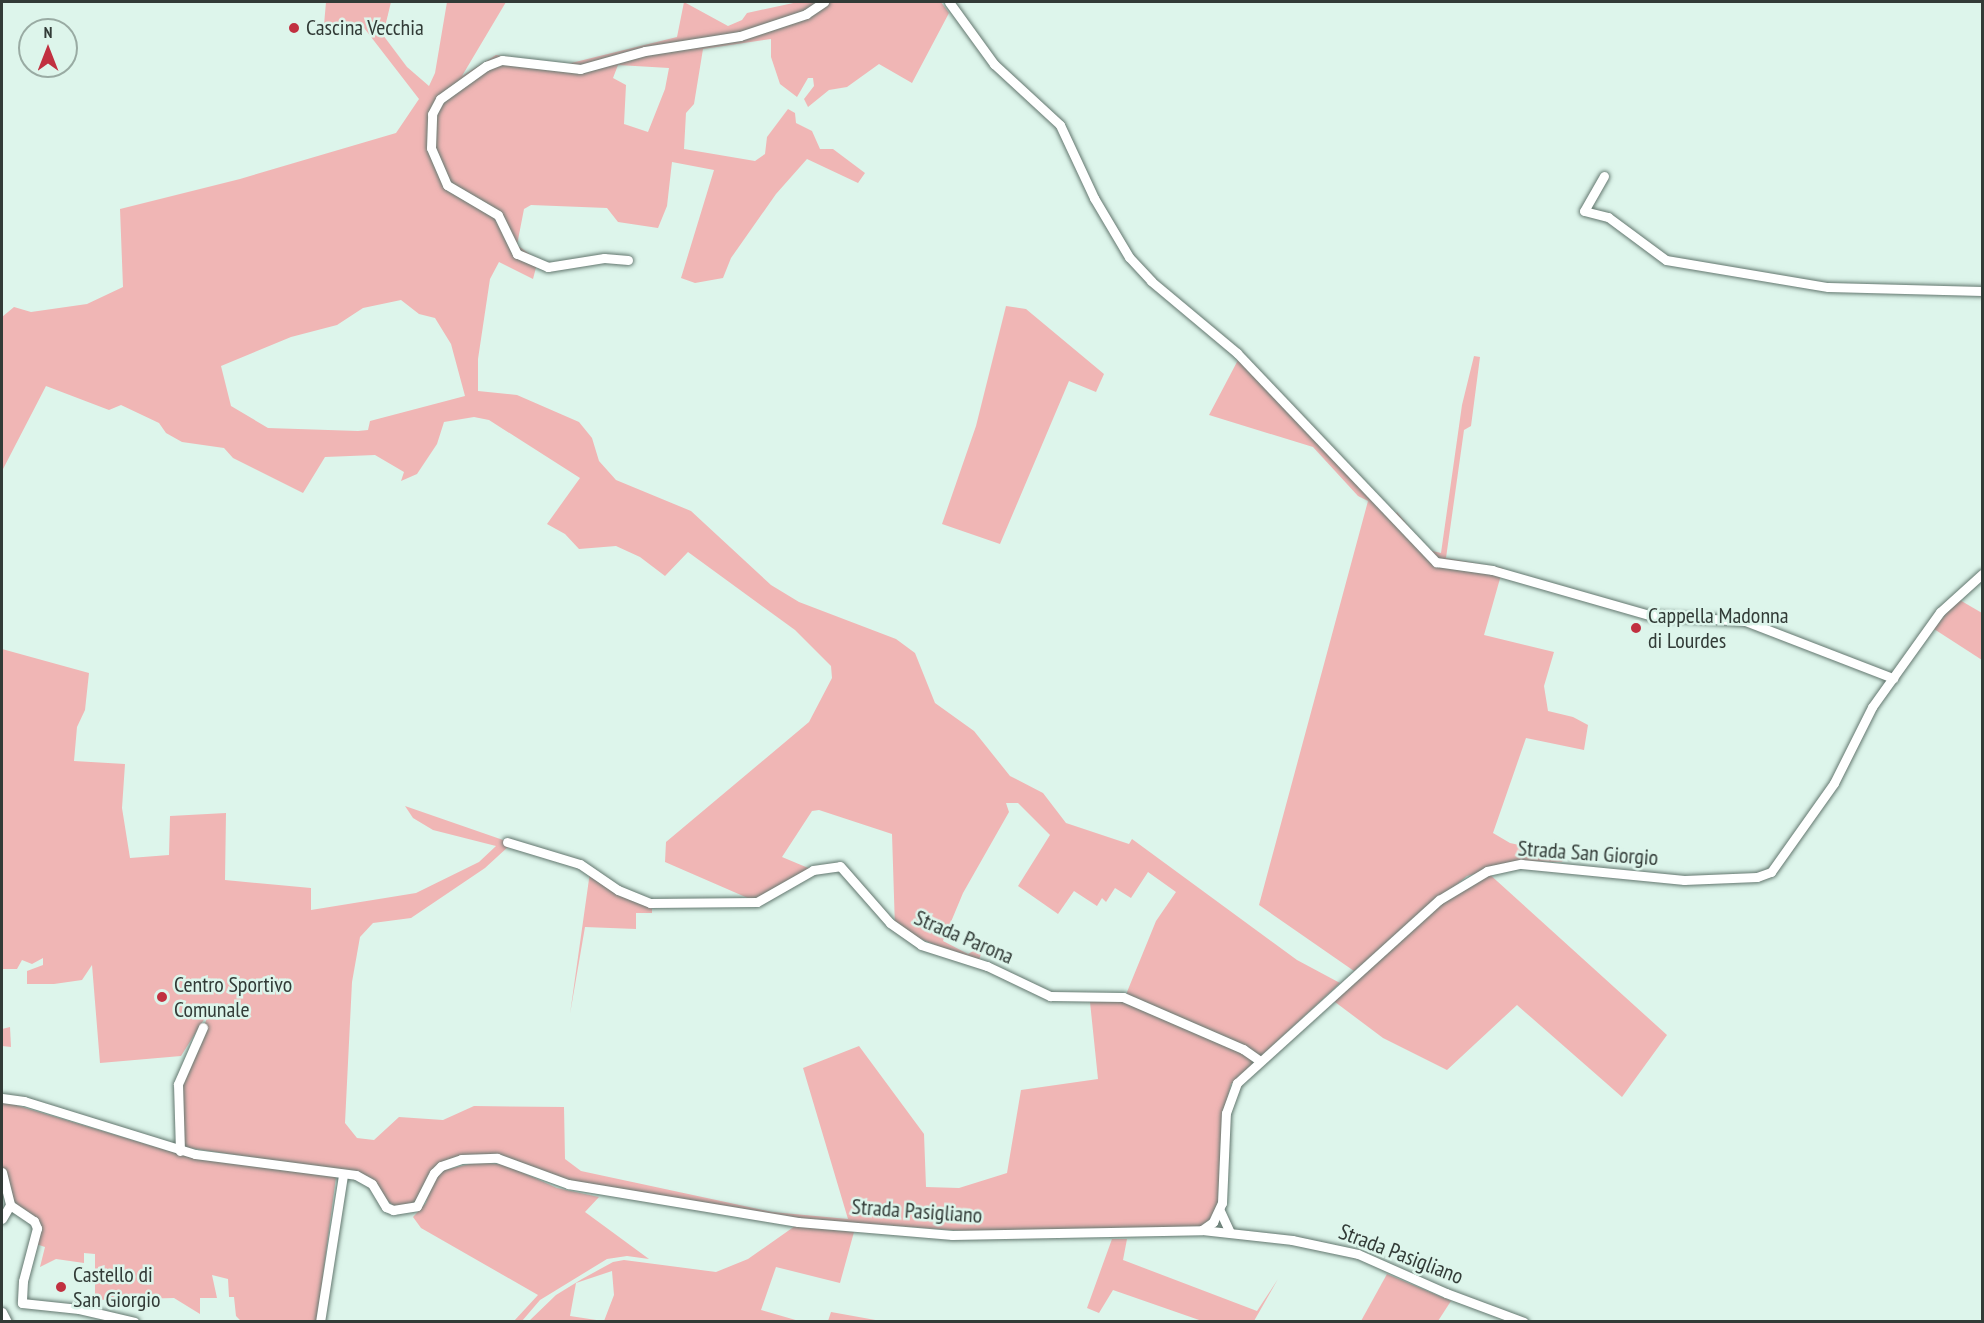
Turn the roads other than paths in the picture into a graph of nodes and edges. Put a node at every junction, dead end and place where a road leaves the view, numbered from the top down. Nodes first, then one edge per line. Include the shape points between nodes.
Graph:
1 (824, 2) edge
2 (949, 2) edge
3 (1604, 176) dead end
4 (628, 260) dead end
5 (1983, 291) edge
6 (1983, 574) edge
7 (1893, 678) junction
8 (507, 842) dead end
9 (203, 1027) dead end
10 (1259, 1060) junction
11 (2, 1098) edge
12 (180, 1150) junction
13 (2, 1172) edge
14 (343, 1175) junction
15 (1220, 1211) junction
16 (6, 1212) edge
17 (2, 1225) edge
18 (1203, 1230) junction
19 (1230, 1232) junction
20 (2, 1312) edge
21 (7, 1322) edge
22 (135, 1322) edge
23 (320, 1322) edge
24 (1524, 1322) edge

1 - 4 street via 806,14 740,36 645,51 580,69 502,60 486,66 440,99 432,114 431,148 447,185 498,215 517,254 548,267 604,258
2 - 7 street via 994,64 1060,125 1094,198 1129,257 1150,281 1237,353 1436,562 1492,570 1572,596 1667,618 1745,621
3 - 5 street via 1579,211 1608,217 1655,254 1682,264 1828,287
6 - 7 street, Strada San Giorgio via 1940,612
7 - 10 street, Strada San Giorgio via 1860,724 1834,783 1771,872 1757,878 1684,880 1536,865 1486,871 1439,900
8 - 10 street, Strada Parona via 580,864 618,890 650,903 757,903 813,870 840,866 890,923 921,945 987,966 1050,996 1123,997 1243,1049
9 - 12 street via 178,1084
10 - 15 street, Strada San Giorgio via 1237,1083 1228,1100
11 - 12 street via 24,1101
12 - 14 street
13 - 16 street
14 - 18 street, Strada Pasigliano via 365,1178 386,1207 403,1212 423,1200 441,1166 485,1157 515,1162 567,1184 798,1222 993,1236
14 - 23 street
15 - 18 street
15 - 19 street, Strada San Giorgio
16 - 17 street
16 - 22 street via 34,1221 37,1228 22,1281 22,1303 79,1309
18 - 19 street, Strada Pasigliano
19 - 24 street, Strada Pasigliano via 1358,1254
20 - 21 street

